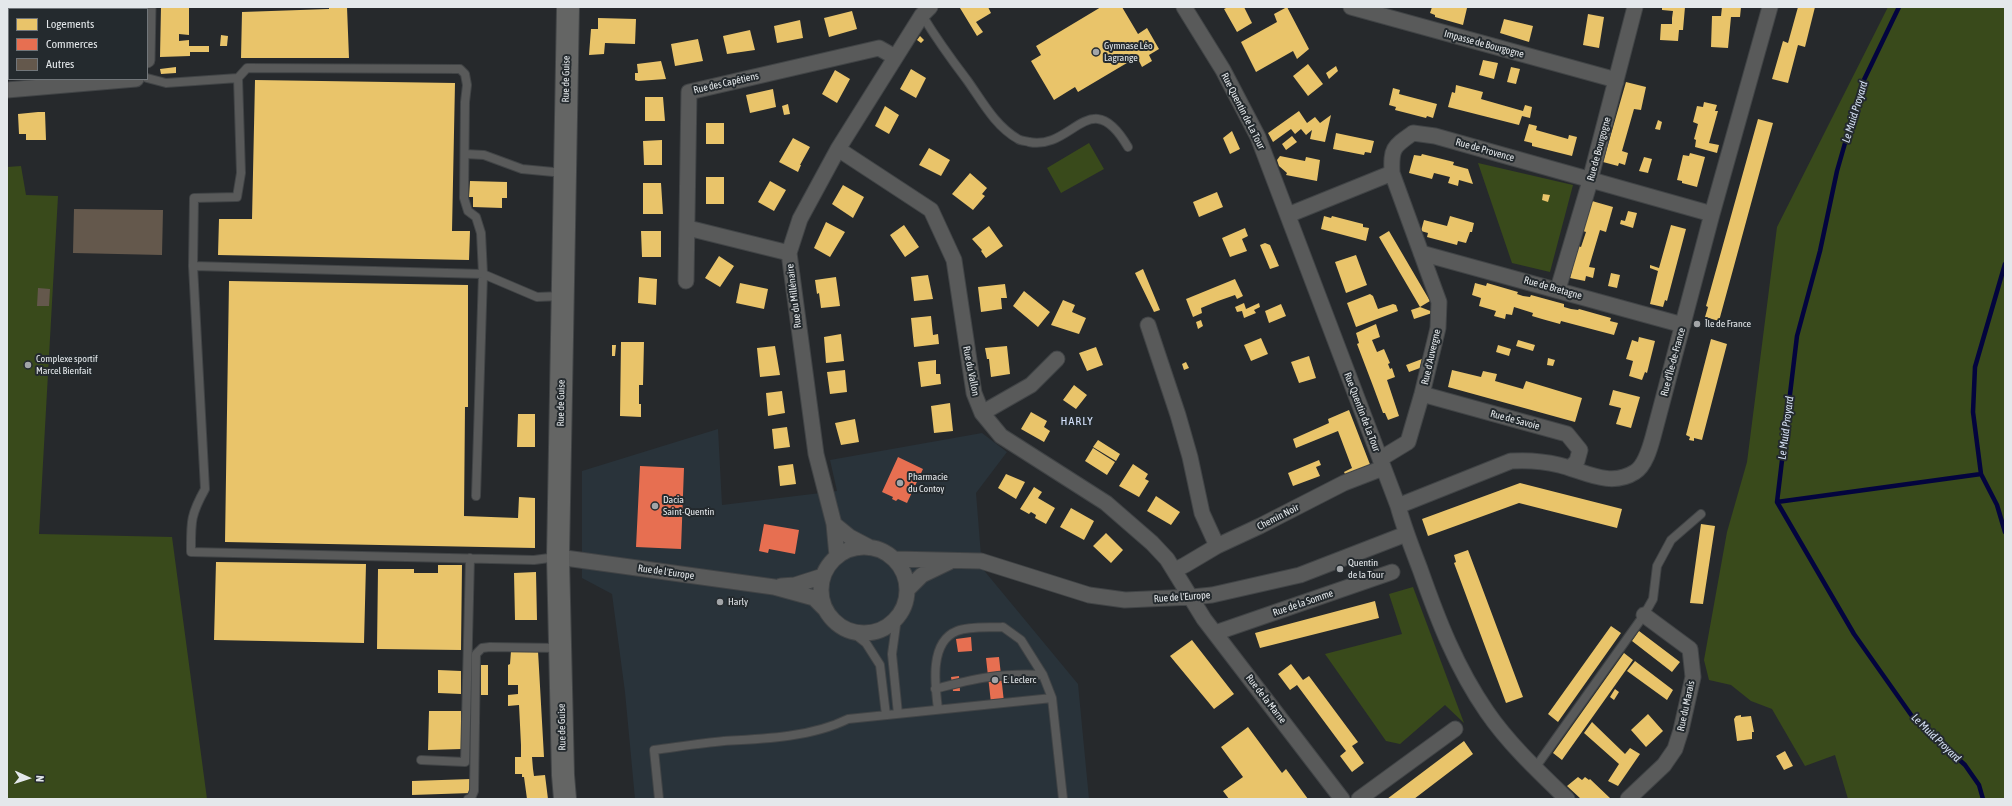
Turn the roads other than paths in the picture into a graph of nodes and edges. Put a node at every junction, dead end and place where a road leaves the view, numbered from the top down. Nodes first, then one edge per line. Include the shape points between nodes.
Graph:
1 (568, 7) edge
2 (1184, 7) edge
3 (1351, 7) edge
4 (1635, 7) edge
5 (1770, 7) edge
6 (926, 11) edge
7 (895, 57) junction
8 (148, 78) edge
9 (238, 78) junction
10 (124, 80) edge
11 (1616, 82) junction
12 (7, 90) edge
13 (1128, 147) dead end
14 (838, 149) junction
15 (465, 154) junction
16 (565, 173) junction
17 (1392, 173) junction
18 (1590, 181) junction
19 (1712, 214) junction
20 (1288, 215) junction
21 (688, 228) junction
22 (789, 253) junction
23 (1421, 253) junction
24 (193, 266) junction
25 (483, 274) junction
26 (686, 281) dead end
27 (1558, 289) junction
28 (563, 296) junction
29 (1683, 324) junction
30 (1148, 325) dead end
31 (1057, 359) dead end
32 (1422, 394) junction
33 (982, 413) junction
34 (1382, 463) junction
35 (1570, 468) junction
36 (476, 496) dead end
37 (1398, 506) junction
38 (1701, 514) dead end
39 (834, 524) junction
40 (1406, 534) junction
41 (1217, 546) junction
42 (869, 547) junction
43 (837, 556) junction
44 (558, 557) junction
45 (470, 558) junction
46 (895, 559) junction
47 (954, 559) junction
48 (1175, 570) junction
49 (1392, 572) dead end
50 (823, 576) junction
51 (774, 587) junction
52 (908, 589) junction
53 (1192, 597) junction
54 (826, 610) junction
55 (1644, 615) junction
56 (897, 618) junction
57 (852, 632) junction
58 (1215, 633) junction
59 (560, 648) junction
60 (1043, 675) junction
61 (935, 689) junction
62 (1052, 698) junction
63 (938, 709) junction
64 (898, 714) junction
65 (886, 715) junction
66 (1455, 729) dead end
67 (421, 760) dead end
68 (1535, 768) junction
69 (468, 799) edge
70 (565, 799) edge
71 (659, 799) edge
72 (1063, 799) edge
73 (1342, 799) edge
74 (1359, 799) edge
75 (1567, 799) edge
76 (1628, 799) edge

1 - 16 main road, Rue de Guise
2 - 20 street, Rue Quentin de La Tour via 1223,70 1258,137
3 - 11 street, Impasse de Bourgogne
4 - 11 street, Rue de Bourgogne
5 - 19 street, Rue d'Île-de-France
6 - 7 street, Rue du Millénaire
6 - 13 lane via 998,125 1019,140 1040,144 1054,140 1083,122 1100,119 1118,130
7 - 14 street, Rue du Millénaire
7 - 21 street, Rue des Capétiens via 879,48 689,92
8 - 9 lane via 166,83
9 - 15 lane via 247,68 460,69 465,74 467,85
9 - 24 lane via 241,173 237,197 194,198
10 - 12 street
11 - 18 street, Rue de Bourgogne
14 - 22 street, Rue du Millénaire via 800,219
14 - 33 street, Rue du Vallon via 931,210 954,260 974,393
15 - 16 lane via 484,155 522,169
15 - 25 lane via 464,198 468,211 476,218 482,233
16 - 28 main road, Rue de Guise
17 - 18 street, Rue de Provence via 1396,144 1413,133 1435,136
17 - 20 street
17 - 23 street, Rue d'Auvergne
18 - 19 street, Rue de Provence
18 - 27 street, Rue de Bourgogne
19 - 29 street, Rue d'Île-de-France
20 - 34 street, Rue Quentin de La Tour
21 - 22 street
21 - 26 street, Rue des Capétiens
22 - 39 street, Rue du Millénaire via 816,454
23 - 27 street, Rue de Bretagne
23 - 32 street, Rue d'Auvergne via 1439,302 1438,328
24 - 25 lane
24 - 45 lane via 205,489 193,510 191,552
25 - 28 lane via 537,297
25 - 36 lane
27 - 29 street, Rue de Bretagne
28 - 44 main road, Rue de Guise
29 - 35 street, Rue d'Île-de-France via 1647,456 1636,472 1615,479 1598,478
30 - 41 street via 1186,443 1202,513
31 - 33 street via 1031,385
32 - 34 street, Rue d'Auvergne via 1408,442
32 - 35 street, Rue de Savoie via 1567,434 1580,450
33 - 48 street, Rue du Vallon via 1001,436 1106,503 1152,543
34 - 37 street, Rue Quentin de La Tour
34 - 41 street, Chemin Noir
35 - 37 street, Rue d'Île-de-France via 1531,460 1511,461
37 - 40 street, Rue Quentin de La Tour
38 - 55 lane via 1670,540 1657,566 1653,599
39 - 42 street via 850,537
39 - 43 street, Rue du Millénaire
40 - 53 street, Rue de l'Europe via 1300,575 1212,595
40 - 68 street, Rue Quentin de La Tour via 1457,665 1487,713
41 - 48 street, Chemin Noir
42 - 43 street via 847,550
42 - 46 street via 886,552
43 - 50 street
44 - 45 lane via 534,560
44 - 51 street, Rue de l'Europe
44 - 59 main road, Rue de Guise
45 - 67 lane via 466,762
46 - 47 street, Rue de l'Europe
46 - 52 street via 902,568
47 - 52 street via 922,575
47 - 53 street, Rue de l'Europe via 999,565 1089,595 1125,600
48 - 53 street, Rue du Vallon
49 - 58 street, Rue de la Somme
50 - 51 street, Rue de l'Europe via 795,585
50 - 54 street via 822,599
51 - 54 street, Rue de l'Europe via 814,598
52 - 56 street via 906,600
53 - 58 street, Rue de la Marne
54 - 57 street via 837,623
55 - 68 lane
55 - 76 street, Rue du Marais via 1690,649 1693,677 1682,730 1675,749 1664,765
56 - 57 street via 877,631
56 - 64 lane via 892,654
57 - 65 lane via 866,643 880,665
58 - 73 street, Rue de la Marne
59 - 69 lane via 490,647 482,648 476,654 474,791
59 - 70 main road, Rue de Guise
60 - 61 lane via 1014,673 979,677
60 - 61 lane via 1021,640 1003,627 959,630 946,636 937,653
60 - 62 lane
61 - 63 lane
62 - 63 lane
62 - 72 lane
63 - 64 lane
64 - 65 lane
65 - 71 lane via 848,719 831,728 759,740 724,741 654,750
66 - 74 street
68 - 75 street, Rue Quentin de La Tour

